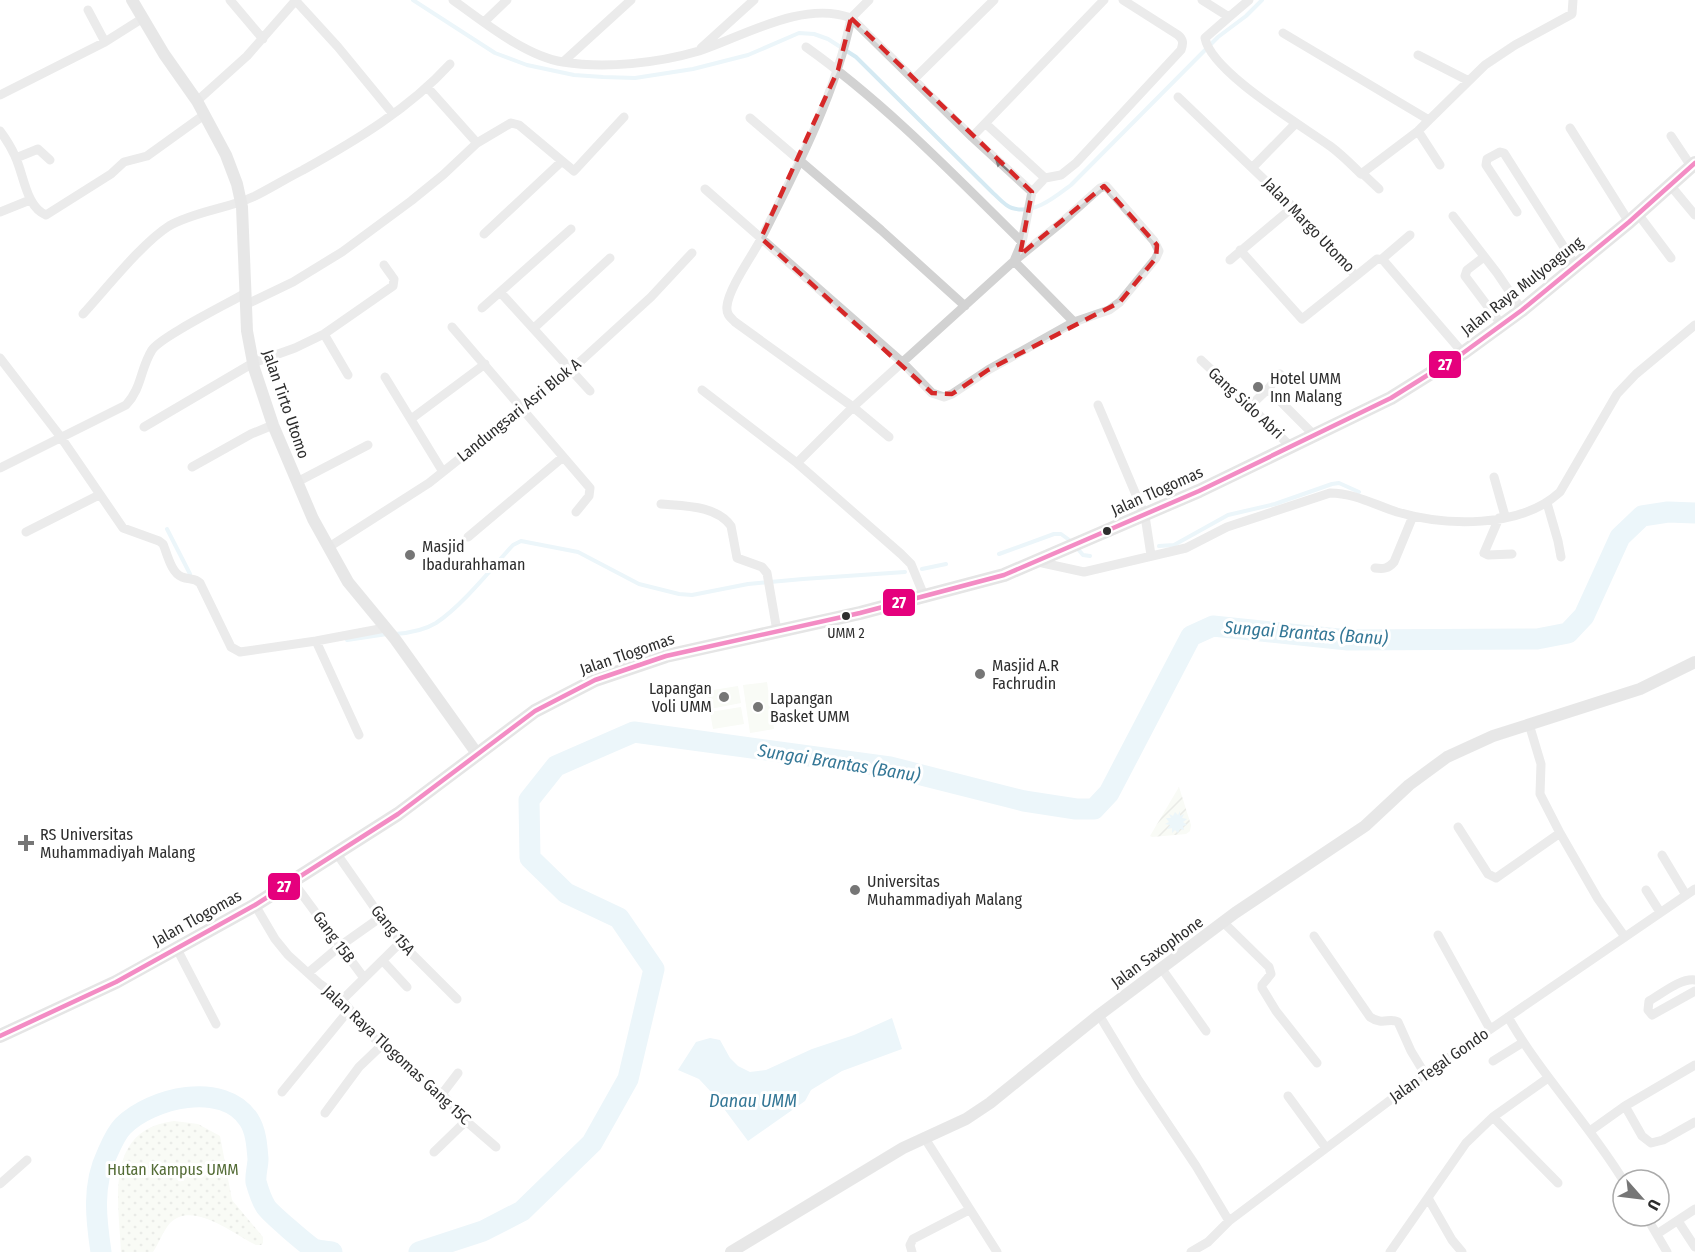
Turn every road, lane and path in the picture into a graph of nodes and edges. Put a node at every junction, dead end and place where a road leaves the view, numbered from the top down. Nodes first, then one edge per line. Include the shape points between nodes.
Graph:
1 (132, 0) edge
2 (230, 0) edge
3 (295, 0) edge
4 (453, 0) edge
5 (507, 0) edge
6 (631, 0) edge
7 (754, 0) edge
8 (869, 0) edge
9 (994, 0) edge
10 (1104, 0) edge
11 (1123, 0) edge
12 (1202, 0) edge
13 (1249, 0) edge
14 (1573, 0) edge
15 (88, 10) dead end
16 (1229, 16) junction
17 (143, 18) junction
18 (851, 18) junction
19 (484, 22) junction
20 (1283, 33) dead end
21 (263, 39) junction
22 (105, 42) junction
23 (806, 47) dead end
24 (697, 51) junction
25 (1418, 55) dead end
26 (563, 62) junction
27 (450, 64) dead end
28 (838, 67) junction
29 (914, 79) junction
30 (1467, 80) junction
31 (427, 87) junction
32 (0, 95) edge
33 (1178, 97) dead end
34 (197, 101) junction
35 (393, 114) junction
36 (204, 115) junction
37 (624, 117) dead end
38 (750, 118) dead end
39 (1429, 120) junction
40 (986, 123) junction
41 (1296, 123) junction
42 (1570, 128) dead end
43 (0, 131) edge
44 (1418, 131) junction
45 (1671, 136) dead end
46 (972, 137) junction
47 (477, 143) junction
48 (16, 158) junction
49 (800, 159) junction
50 (50, 160) dead end
51 (561, 162) junction
52 (1693, 164) edge
53 (1440, 165) dead end
54 (1253, 167) junction
55 (1362, 173) junction
56 (1045, 178) junction
57 (1670, 185) junction
58 (705, 189) dead end
59 (1378, 189) dead end
60 (1032, 193) junction
61 (30, 200) junction
62 (241, 200) junction
63 (1293, 207) junction
64 (0, 212) edge
65 (1517, 212) dead end
66 (1695, 215) edge
67 (1453, 216) dead end
68 (1633, 218) junction
69 (571, 229) dead end
70 (484, 234) dead end
71 (1410, 235) dead end
72 (761, 238) junction
73 (1022, 242) junction
74 (1240, 250) junction
75 (692, 253) dead end
76 (1484, 257) junction
77 (610, 258) dead end
78 (1671, 258) dead end
79 (1382, 259) junction
80 (1230, 260) dead end
81 (1014, 261) junction
82 (384, 265) dead end
83 (1576, 266) junction
84 (1356, 276) junction
85 (500, 292) junction
86 (244, 299) junction
87 (965, 306) junction
88 (482, 308) dead end
89 (1522, 310) junction
90 (83, 314) dead end
91 (1074, 322) junction
92 (1501, 324) junction
93 (1695, 325) edge
94 (452, 327) dead end
95 (534, 328) junction
96 (324, 334) junction
97 (1463, 352) junction
98 (0, 358) edge
99 (1201, 360) dead end
100 (253, 363) junction
101 (903, 363) junction
102 (485, 364) junction
103 (571, 370) junction
104 (1280, 374) dead end
105 (348, 375) dead end
106 (385, 377) dead end
107 (1268, 389) junction
108 (702, 390) dead end
109 (590, 391) dead end
110 (1098, 405) dead end
111 (1250, 406) junction
112 (853, 407) junction
113 (523, 408) junction
114 (411, 419) junction
115 (273, 425) junction
116 (144, 427) dead end
117 (1313, 435) junction
118 (60, 436) junction
119 (890, 437) dead end
120 (368, 445) dead end
121 (1290, 446) junction
122 (563, 457) junction
123 (797, 463) junction
124 (192, 467) dead end
125 (0, 468) edge
126 (443, 472) junction
127 (1494, 477) dead end
128 (297, 482) junction
129 (99, 495) junction
130 (1547, 503) junction
131 (661, 504) dead end
132 (576, 512) dead end
133 (1145, 516) junction
134 (1413, 516) junction
135 (1502, 517) junction
136 (26, 532) dead end
137 (468, 537) dead end
138 (329, 547) junction
139 (1512, 554) dead end
140 (1151, 555) junction
141 (1561, 556) dead end
142 (1038, 562) junction
143 (1375, 568) dead end
144 (925, 598) junction
145 (777, 631) junction
146 (390, 633) junction
147 (317, 644) junction
148 (1695, 662) edge
149 (1529, 724) junction
150 (359, 735) dead end
151 (478, 755) junction
152 (1458, 827) dead end
153 (1560, 833) junction
154 (337, 854) junction
155 (1662, 855) dead end
156 (293, 882) junction
157 (1695, 889) edge
158 (1646, 890) dead end
159 (1686, 895) junction
160 (255, 905) junction
161 (1660, 912) junction
162 (381, 917) junction
163 (1224, 923) junction
164 (1438, 935) dead end
165 (1314, 936) dead end
166 (1625, 937) junction
167 (402, 941) junction
168 (340, 946) junction
169 (177, 948) junction
170 (383, 961) junction
171 (1162, 969) junction
172 (308, 973) junction
173 (364, 978) junction
174 (1695, 980) edge
175 (407, 987) dead end
176 (1695, 992) edge
177 (457, 999) dead end
178 (342, 1000) junction
179 (349, 1010) junction
180 (1099, 1015) junction
181 (1508, 1017) junction
182 (216, 1024) dead end
183 (1490, 1029) junction
184 (1206, 1031) dead end
185 (0, 1036) edge
186 (1522, 1043) junction
187 (382, 1045) junction
188 (1494, 1060) dead end
189 (1317, 1063) dead end
190 (1695, 1065) edge
191 (458, 1073) dead end
192 (1425, 1074) junction
193 (1548, 1078) junction
194 (282, 1092) dead end
195 (442, 1095) junction
196 (1288, 1096) dead end
197 (1625, 1106) junction
198 (325, 1113) dead end
199 (1493, 1118) junction
200 (466, 1121) junction
201 (1695, 1122) edge
202 (1590, 1131) junction
203 (924, 1137) junction
204 (496, 1147) dead end
205 (1326, 1148) junction
206 (434, 1152) dead end
207 (27, 1160) dead end
208 (1615, 1168) edge
209 (1558, 1183) dead end
210 (0, 1184) edge
211 (1428, 1198) junction
212 (1695, 1209) edge
213 (969, 1210) junction
214 (1229, 1221) junction
215 (1678, 1221) junction
216 (1653, 1228) edge
217 (1657, 1234) junction
218 (1208, 1242) junction
219 (1695, 1247) edge
220 (1394, 1251) edge
221 (731, 1252) edge
222 (912, 1252) edge
223 (997, 1252) edge
224 (1191, 1252) edge
225 (1215, 1252) edge
226 (1462, 1252) edge
227 (1667, 1252) edge

1 - 17 main road, Jalan Tirto Utomo
2 - 21 street
3 - 21 street
3 - 35 street
4 - 19 street
5 - 19 street
6 - 26 street
7 - 24 street
8 - 18 street
9 - 29 street
10 - 40 street
11 - 56 street via 1178,35 1183,45 1076,163 1061,175
12 - 16 street
13 - 16 street
14 - 30 street via 1572,15 1515,45
15 - 22 street
16 - 41 street via 1207,36 1205,41 1212,55
17 - 22 street
17 - 34 main road, Jalan Tirto Utomo
18 - 24 street via 830,12 795,16
18 - 28 street
18 - 29 street
19 - 26 street via 534,53
20 - 39 street
21 - 34 street
22 - 32 street
23 - 28 street
24 - 26 street via 645,62
25 - 30 street
27 - 31 street
28 - 49 street
28 - 73 street
29 - 46 street
30 - 39 street
31 - 35 street
31 - 47 street
33 - 54 street, Jalan Margo Utomo
34 - 36 main road, Jalan Tirto Utomo
35 - 62 street via 352,142
36 - 61 street via 147,156 124,162 50,214 43,214
36 - 62 main road, Jalan Tirto Utomo via 226,155
37 - 51 street via 575,170
38 - 49 street
39 - 44 street
40 - 46 street
40 - 56 street
41 - 54 street
41 - 55 street
42 - 68 street
43 - 48 street
44 - 53 street
44 - 55 street
45 - 52 street
60 -> 46 street
47 - 51 street via 515,123
47 - 86 street via 419,195 342,252 293,282
48 - 50 street via 38,149
48 - 61 street
49 - 72 street
49 - 87 street
51 - 70 street
52 - 57 main road, Jalan Raya Mulyoagung
54 - 63 street, Jalan Margo Utomo
55 - 59 street
56 - 60 street
57 - 66 street
57 - 68 main road, Jalan Raya Mulyoagung
58 - 72 street
60 - 73 street
61 - 64 street
62 - 86 main road, Jalan Tirto Utomo
62 - 90 street via 168,227
63 - 74 street
63 - 84 street, Jalan Margo Utomo
65 - 83 street via 1486,165 1487,159 1500,152 1505,154
67 - 76 street
68 - 78 street
68 - 83 main road, Jalan Raya Mulyoagung
69 - 85 street
71 - 79 street
72 - 101 street
72 - 112 street via 730,295 728,315
73 - 81 street
74 - 80 street
74 - 84 street via 1302,319
75 - 103 street, Landungsari Asri Blok A via 651,297
76 - 89 street
76 - 92 street via 1465,276
77 - 95 street
79 - 84 street, Jalan Margo Utomo
79 - 97 street, Jalan Margo Utomo
81 - 87 street
81 - 91 street
81 - 91 street via 1100,188 1108,188 1159,251 1120,302
82 - 96 street via 394,279 393,286
83 - 89 main road, Jalan Raya Mulyoagung
85 - 88 street
85 - 95 street
86 - 100 main road, Jalan Tirto Utomo
86 - 118 street via 155,345 138,388 126,405
87 - 101 street
89 - 92 main road, Jalan Raya Mulyoagung
91 - 101 street via 944,397 932,393
92 - 97 main road, Jalan Raya Mulyoagung
93 - 130 street via 1617,394 1560,492
94 - 102 street
95 - 103 street
96 - 100 street
96 - 105 street
97 - 117 main road, Jalan Raya Mulyoagung via 1391,398
98 - 118 street
99 - 111 street, Gang Sido Abri
100 - 115 main road, Jalan Tirto Utomo
100 - 116 street
101 - 112 street
102 - 113 street
102 - 114 street
103 - 109 street
103 - 113 street, Landungsari Asri Blok A
104 - 107 street
106 - 114 street
107 - 111 street
107 - 117 street
108 - 123 street
110 - 133 street
111 - 121 street, Gang Sido Abri
112 - 119 street
112 - 123 street
113 - 122 street
113 - 126 street, Landungsari Asri Blok A
114 - 126 street
115 - 124 street
115 - 128 main road, Jalan Tirto Utomo
117 - 121 main road, Jalan Raya Mulyoagung
118 - 125 street
118 - 129 street
120 - 128 street
121 - 133 main road, Jalan Tlogomas
122 - 132 street via 591,492
122 - 137 street
123 - 144 street via 902,554 911,564
126 - 138 street, Landungsari Asri Blok A
127 - 135 street
128 - 138 main road, Jalan Tirto Utomo
129 - 136 street
129 - 147 street via 123,528 159,541 175,572 200,583 235,650
130 - 135 street
130 - 141 street
131 - 145 street via 704,509 723,518 730,526 737,558 765,569
133 - 140 street
133 - 142 main road, Jalan Tlogomas
134 - 135 street via 1451,522
134 - 140 street via 1330,493 1239,523 1186,548
134 - 143 street via 1394,562 1390,567
135 - 139 street via 1484,553
138 - 146 main road, Jalan Tirto Utomo via 348,582
140 - 142 street via 1084,572
142 - 144 main road, Jalan Tlogomas
144 - 145 main road, Jalan Tlogomas
145 - 151 main road, Jalan Tlogomas via 666,656 596,680 535,711
146 - 147 street
146 - 151 main road, Jalan Tirto Utomo
147 - 150 street
148 - 149 main road, Jalan Saxophone via 1611,699
149 - 153 street via 1541,764 1540,794
149 - 163 main road, Jalan Saxophone via 1448,757 1409,785 1365,826
151 - 154 main road, Jalan Tlogomas
152 - 153 street via 1488,874 1496,878
153 - 166 street
154 - 156 main road, Jalan Tlogomas
154 - 162 street, Gang 15A
155 - 159 street
156 - 160 main road, Jalan Tlogomas
156 - 168 street, Gang 15B
157 - 159 street, Jalan Tegal Gondo
158 - 161 street
159 - 161 street, Jalan Tegal Gondo
160 - 169 main road, Jalan Tlogomas
160 - 172 street, Jalan Raya Tlogomas Gang 15C via 275,939
161 - 166 street, Jalan Tegal Gondo
162 - 167 street, Gang 15A
162 - 168 street
163 - 171 main road, Jalan Saxophone
163 - 189 street via 1269,967 1271,974 1262,988
164 - 183 street
165 - 192 street via 1370,1017 1398,1022
166 - 181 street, Jalan Tegal Gondo
167 - 170 street, Gang 15B
167 - 177 street, Gang 15A
168 - 172 street
168 - 173 street, Gang 15B
169 - 182 street
169 - 185 main road, Jalan Tlogomas via 116,982
170 - 173 street, Gang 15B
170 - 175 street
171 - 180 main road, Jalan Saxophone
171 - 184 street
172 - 178 street, Jalan Raya Tlogomas Gang 15C
173 - 178 street
174 - 176 street via 1689,979 1649,1001 1648,1010 1652,1015
178 - 179 street, Jalan Raya Tlogomas Gang 15C
179 - 187 street, Jalan Raya Tlogomas Gang 15C
179 - 194 street
180 - 203 main road, Jalan Saxophone via 990,1103 966,1119
180 - 214 street
181 - 183 street, Jalan Tegal Gondo
181 - 186 street
183 - 192 street, Jalan Tegal Gondo
186 - 188 street
186 - 193 street
187 - 195 street, Jalan Raya Tlogomas Gang 15C
187 - 198 street via 359,1067
190 - 197 street
191 - 195 street
192 - 205 street, Jalan Tegal Gondo
193 - 199 street
193 - 202 street
195 - 200 street, Jalan Raya Tlogomas Gang 15C
196 - 205 street
197 - 201 street via 1642,1136 1651,1143
197 - 202 street
199 - 209 street
199 - 211 street via 1455,1157
200 - 204 street, Jalan Raya Tlogomas Gang 15C
200 - 206 street
202 - 208 street
203 - 213 street
203 - 221 main road, Jalan Saxophone
205 - 214 street, Jalan Tegal Gondo
207 - 210 street
211 - 220 street
211 - 226 street
212 - 215 street
213 - 222 street via 913,1239
213 - 223 street
214 - 218 street, Jalan Tegal Gondo
215 - 217 street
215 - 219 street
216 - 217 street
217 - 227 street
218 - 224 street, Jalan Tegal Gondo
218 - 225 street

